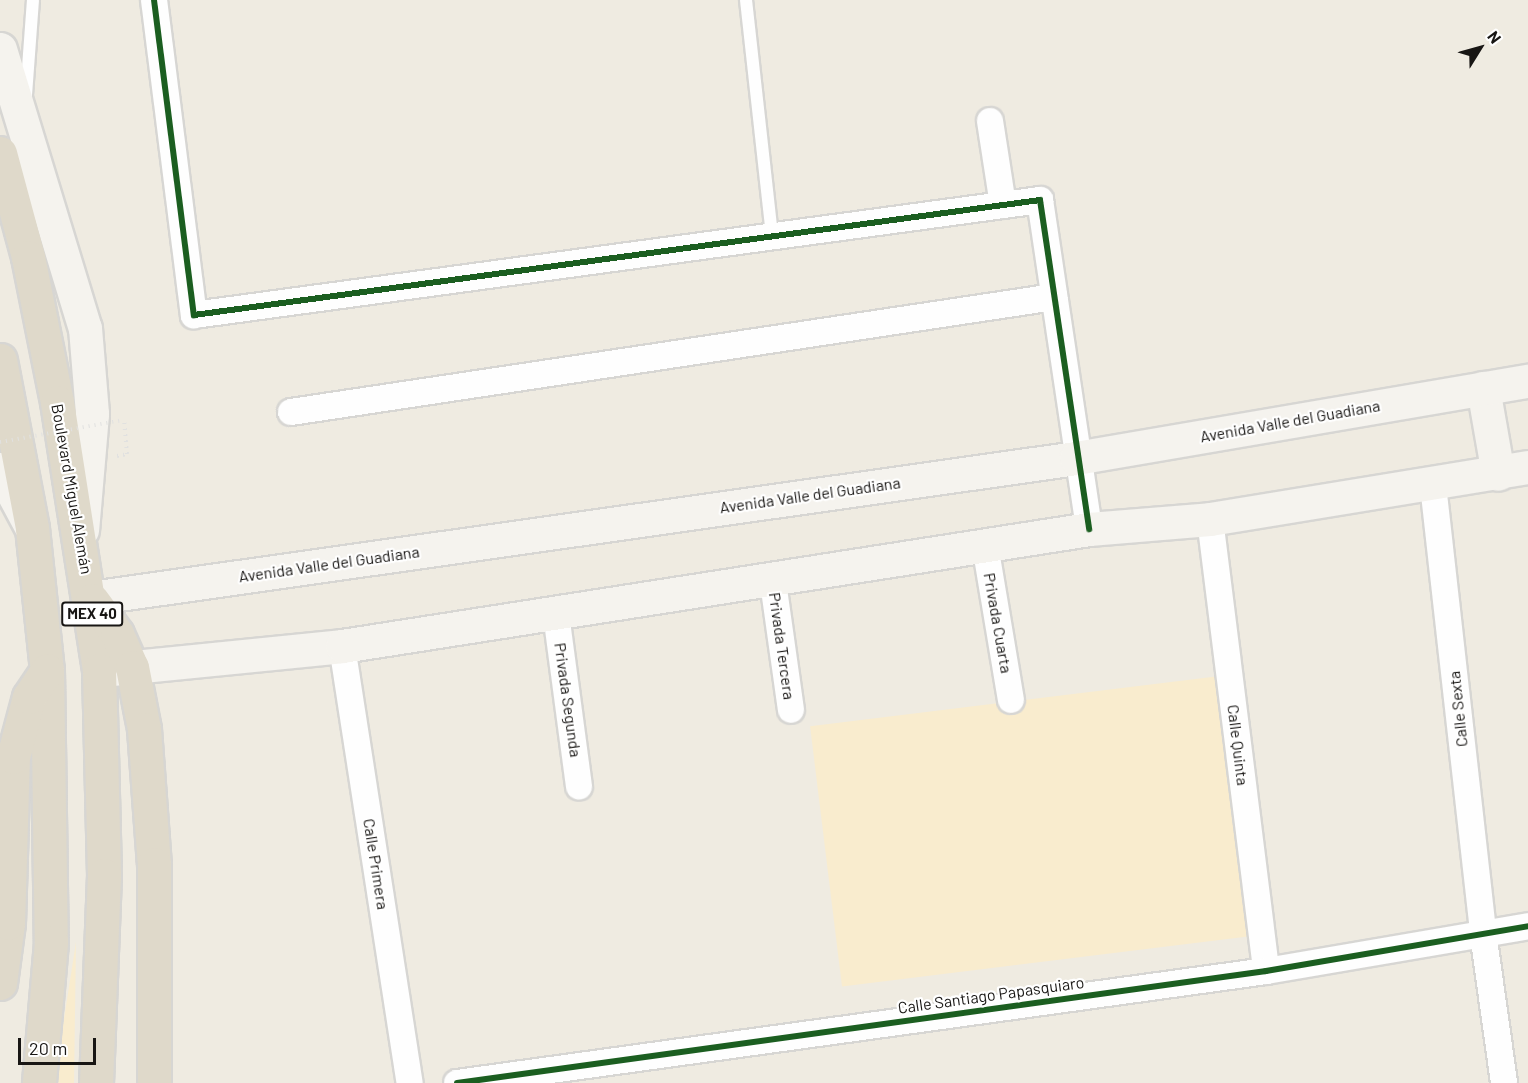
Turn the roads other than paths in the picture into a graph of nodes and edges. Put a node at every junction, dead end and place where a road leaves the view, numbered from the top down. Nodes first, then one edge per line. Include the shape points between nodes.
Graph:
1 (33, 0) edge
2 (154, 0) edge
3 (746, 0) edge
4 (0, 49) edge
5 (24, 117) junction
6 (990, 121) dead end
7 (0, 153) edge
8 (1003, 205) junction
9 (772, 237) junction
10 (1054, 297) junction
11 (0, 360) edge
12 (1528, 381) edge
13 (1483, 388) junction
14 (291, 412) dead end
15 (1076, 458) junction
16 (0, 469) edge
17 (1513, 471) edge
18 (1433, 485) junction
19 (1210, 519) junction
20 (32, 528) junction
21 (1089, 529) junction
22 (81, 544) junction
23 (985, 545) junction
24 (773, 582) junction
25 (90, 598) junction
26 (556, 614) junction
27 (342, 646) junction
28 (132, 666) junction
29 (47, 670) junction
30 (99, 670) junction
31 (1011, 700) dead end
32 (791, 710) dead end
33 (579, 786) dead end
34 (1528, 926) edge
35 (1483, 933) junction
36 (1266, 971) junction
37 (0, 983) edge
38 (39, 1083) edge
39 (96, 1083) edge
40 (154, 1083) edge
41 (410, 1083) edge
42 (457, 1083) edge
43 (1504, 1083) edge

1 - 5 lane
2 - 9 street via 194,315
3 - 9 lane
4 - 5 main road
5 - 22 main road via 85,328 92,414
6 - 8 street
7 - 22 highway, Boulevard Miguel Alemán / MEX 40 via 30,268
8 - 9 street
8 - 10 street via 1040,200
10 - 14 street
10 - 15 street
11 - 20 highway, MEX 40
12 - 13 main road, Avenida Valle del Guadiana
13 - 15 main road, Avenida Valle del Guadiana
13 - 17 main road
15 - 21 street
15 - 25 main road, Avenida Valle del Guadiana
16 - 20 main road
17 - 18 main road
18 - 19 main road
18 - 35 street, Calle Sexta
19 - 21 main road
19 - 36 street, Calle Quinta
20 - 29 highway, MEX 40
21 - 23 main road
22 - 25 highway, Boulevard Miguel Alemán / MEX 40
23 - 24 main road
23 - 31 street, Privada Cuarta
24 - 26 main road
24 - 32 street, Privada Tercera
25 - 28 highway via 117,634
25 - 30 highway, Boulevard Miguel Alemán / MEX 40
26 - 27 main road
26 - 33 street, Privada Segunda
27 - 28 main road
27 - 41 street, Calle Primera
28 - 30 main road
28 - 40 highway via 144,729 154,864
29 - 37 highway via 29,697 13,757 8,923
29 - 38 highway, MEX 40 via 51,942
30 - 39 highway, Boulevard Miguel Alemán / MEX 40 via 104,875
34 - 35 street, Calle Santiago Papasquiaro
35 - 36 street, Calle Santiago Papasquiaro
35 - 43 street, Calle Sexta
36 - 42 street, Calle Santiago Papasquiaro

